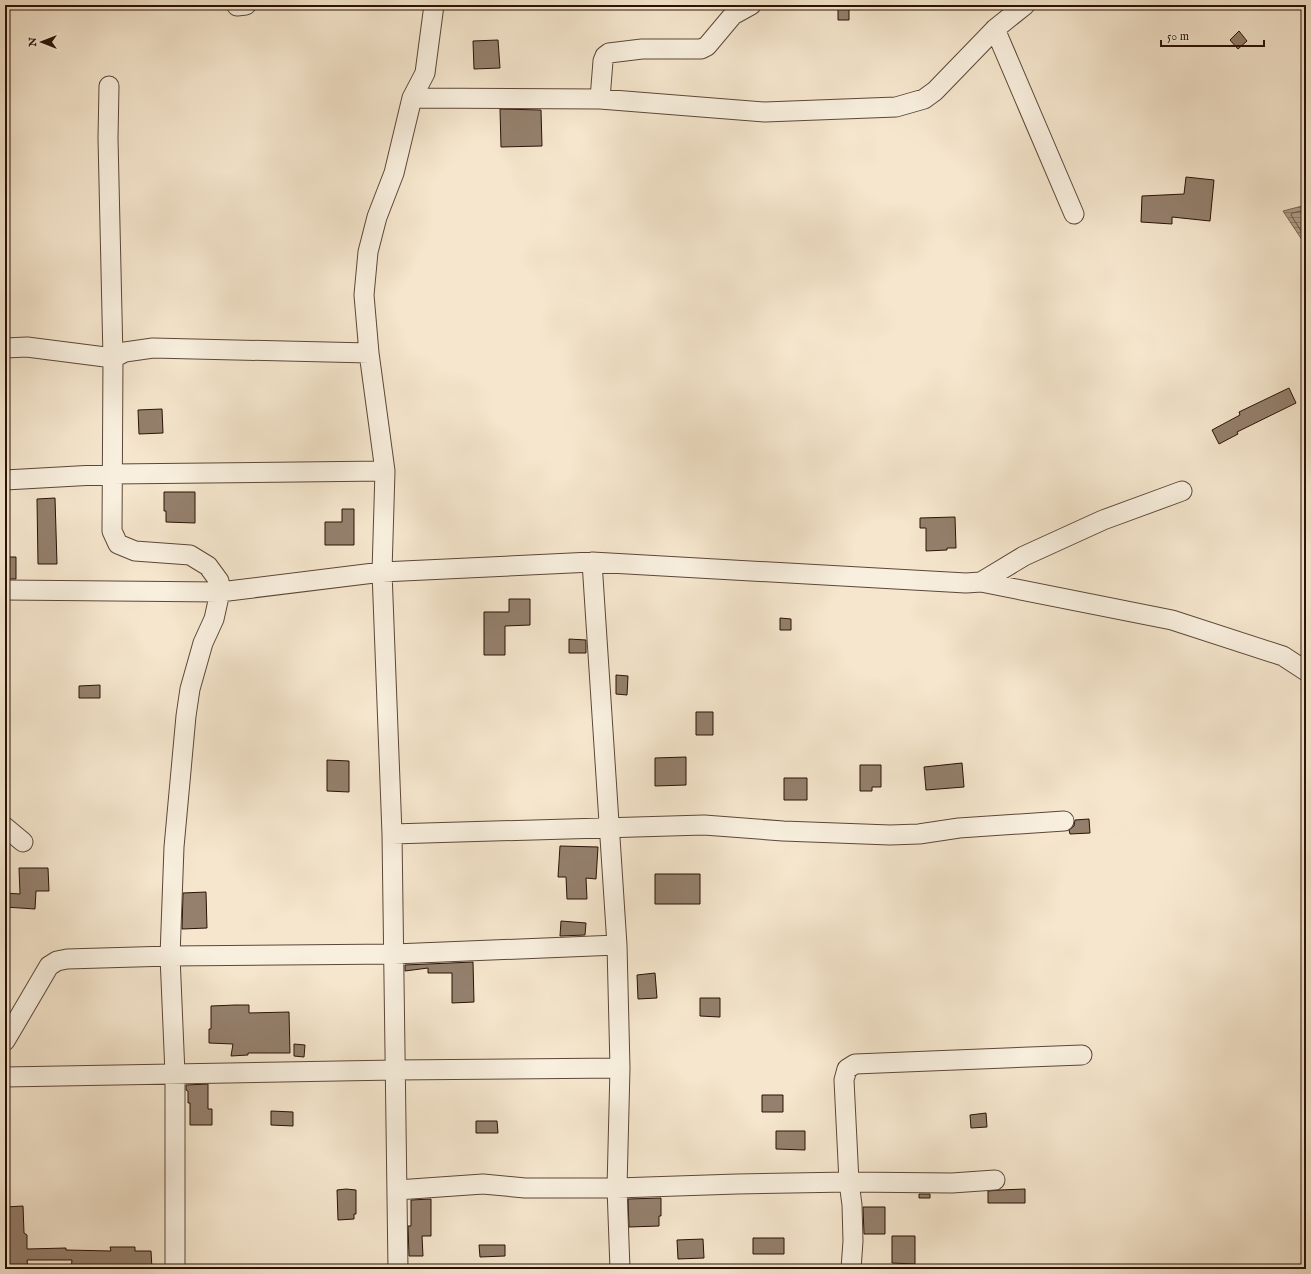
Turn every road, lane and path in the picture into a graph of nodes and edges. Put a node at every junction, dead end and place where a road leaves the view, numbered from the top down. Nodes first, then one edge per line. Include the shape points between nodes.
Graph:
1 (432, 5) edge
2 (751, 5) edge
3 (1025, 5) edge
4 (995, 29) junction
5 (109, 86) dead end
6 (412, 98) junction
7 (600, 99) junction
8 (1074, 214) dead end
9 (5, 348) edge
10 (369, 353) junction
11 (113, 358) junction
12 (385, 471) junction
13 (113, 474) junction
14 (5, 480) edge
15 (1182, 491) dead end
16 (592, 562) junction
17 (382, 572) junction
18 (981, 582) junction
19 (5, 590) edge
20 (220, 592) junction
21 (1306, 671) edge
22 (1064, 821) dead end
23 (5, 828) edge
24 (609, 828) junction
25 (392, 834) junction
26 (23, 842) dead end
27 (617, 945) junction
28 (394, 954) junction
29 (170, 956) junction
30 (5, 1041) edge
31 (1082, 1055) dead end
32 (620, 1068) junction
33 (395, 1070) junction
34 (174, 1074) junction
35 (5, 1077) edge
36 (995, 1180) dead end
37 (849, 1182) junction
38 (617, 1188) junction
39 (397, 1190) junction
40 (174, 1269) edge
41 (398, 1269) edge
42 (620, 1269) edge
43 (851, 1269) edge

1 - 6 street via 425,73
2 - 7 street via 733,15 701,49 642,49 609,53 603,61
3 - 4 street
4 - 7 street via 935,91 924,99 896,107 765,112
4 - 8 street
5 - 11 street
6 - 7 street
6 - 10 street via 394,173 377,217 368,252 364,295
9 - 11 street via 27,347
10 - 11 street via 153,348 125,352
10 - 12 street
11 - 13 street
12 - 13 street
12 - 17 street
13 - 14 street
13 - 20 street via 112,531 118,544 135,551 190,555 208,566 219,581
15 - 18 street via 1103,520 1024,556
16 - 17 street
16 - 18 street
16 - 24 street
17 - 20 street
17 - 25 street
18 - 21 street via 1172,620 1283,656
19 - 20 street
20 - 29 street via 214,619 203,643 192,683 186,716 174,847
22 - 24 street via 890,835 704,825
23 - 26 street
24 - 25 street
24 - 27 street
25 - 28 street
27 - 28 street
27 - 32 street
28 - 29 street
28 - 33 street
29 - 30 street via 57,961 49,966
29 - 34 street
31 - 37 street via 855,1064 847,1070 844,1080
32 - 33 street
32 - 38 street
33 - 34 street
33 - 39 street
34 - 35 street
34 - 40 street
36 - 37 street via 952,1183
37 - 38 street
37 - 43 street via 853,1241
38 - 39 street via 525,1188 483,1184
38 - 42 street
39 - 41 street

